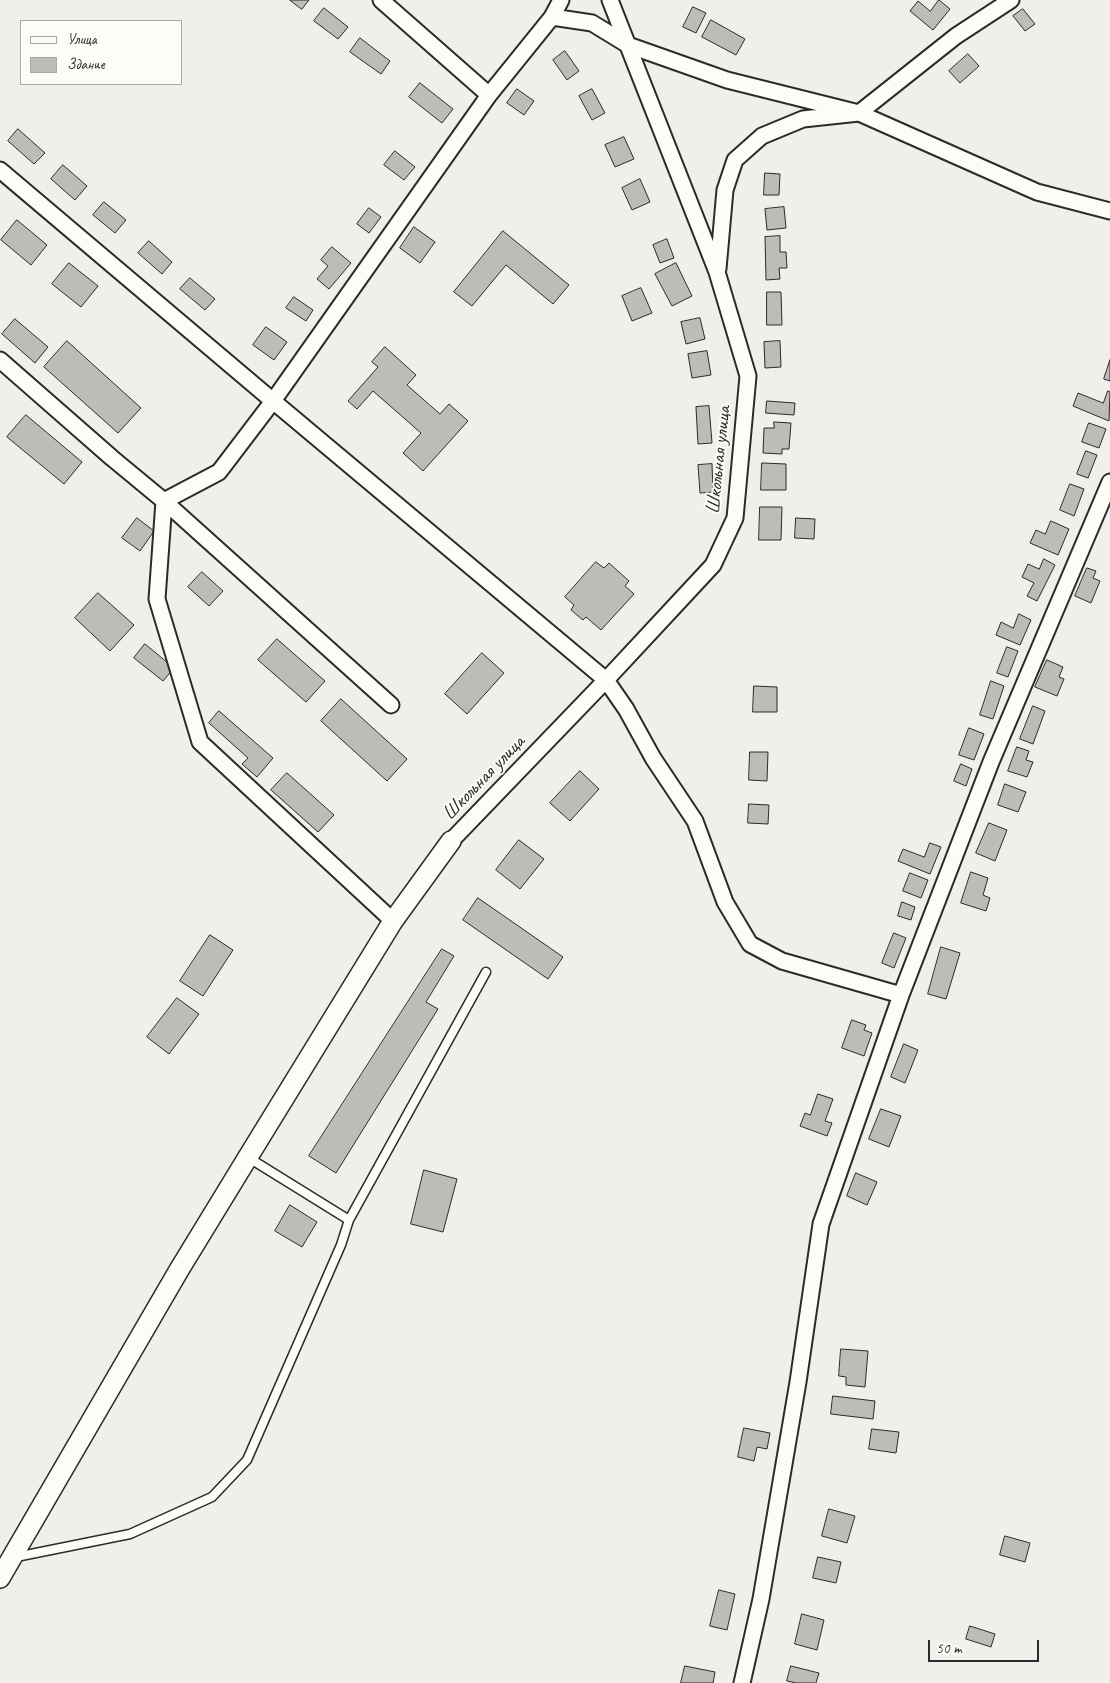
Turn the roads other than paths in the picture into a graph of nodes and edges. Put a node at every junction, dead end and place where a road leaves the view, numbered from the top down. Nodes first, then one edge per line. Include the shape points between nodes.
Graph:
1 (381, 0) edge
2 (561, 0) edge
3 (610, 0) edge
4 (1011, 0) edge
5 (552, 17) junction
6 (628, 45) junction
7 (489, 95) junction
8 (860, 113) junction
9 (0, 170) edge
10 (1110, 211) edge
11 (717, 272) junction
12 (0, 360) edge
13 (273, 401) junction
14 (1110, 482) edge
15 (164, 501) junction
16 (606, 680) junction
17 (391, 705) dead end
18 (451, 841) joint
19 (393, 921) junction
20 (486, 972) dead end
21 (901, 995) junction
22 (248, 1157) junction
23 (348, 1220) junction
24 (12, 1558) junction
25 (0, 1578) edge
26 (742, 1683) edge

1 - 7 street
2 - 5 street
3 - 6 street, Школьная улица
4 - 8 street via 956,36
5 - 6 street via 592,23
5 - 7 street
6 - 8 street via 727,80
6 - 11 street, Школьная улица
7 - 13 street
8 - 10 street via 1037,192
8 - 11 street via 803,119 762,136 735,160 726,190
9 - 13 street
11 - 16 street, Школьная улица via 748,376 735,518 713,565
12 - 15 street
13 - 15 street via 219,472
13 - 16 street
14 - 21 street via 991,762
15 - 17 street
15 - 19 street via 158,599 200,742
16 - 18 street, Школьная улица
16 - 21 street via 695,821 725,902 750,944 782,961
18 - 19 street
19 - 22 street
20 - 23 lane
21 - 26 street via 821,1224 762,1590
22 - 23 lane
22 - 24 street
23 - 24 lane via 341,1245 247,1460 212,1497 130,1534
24 - 25 street

